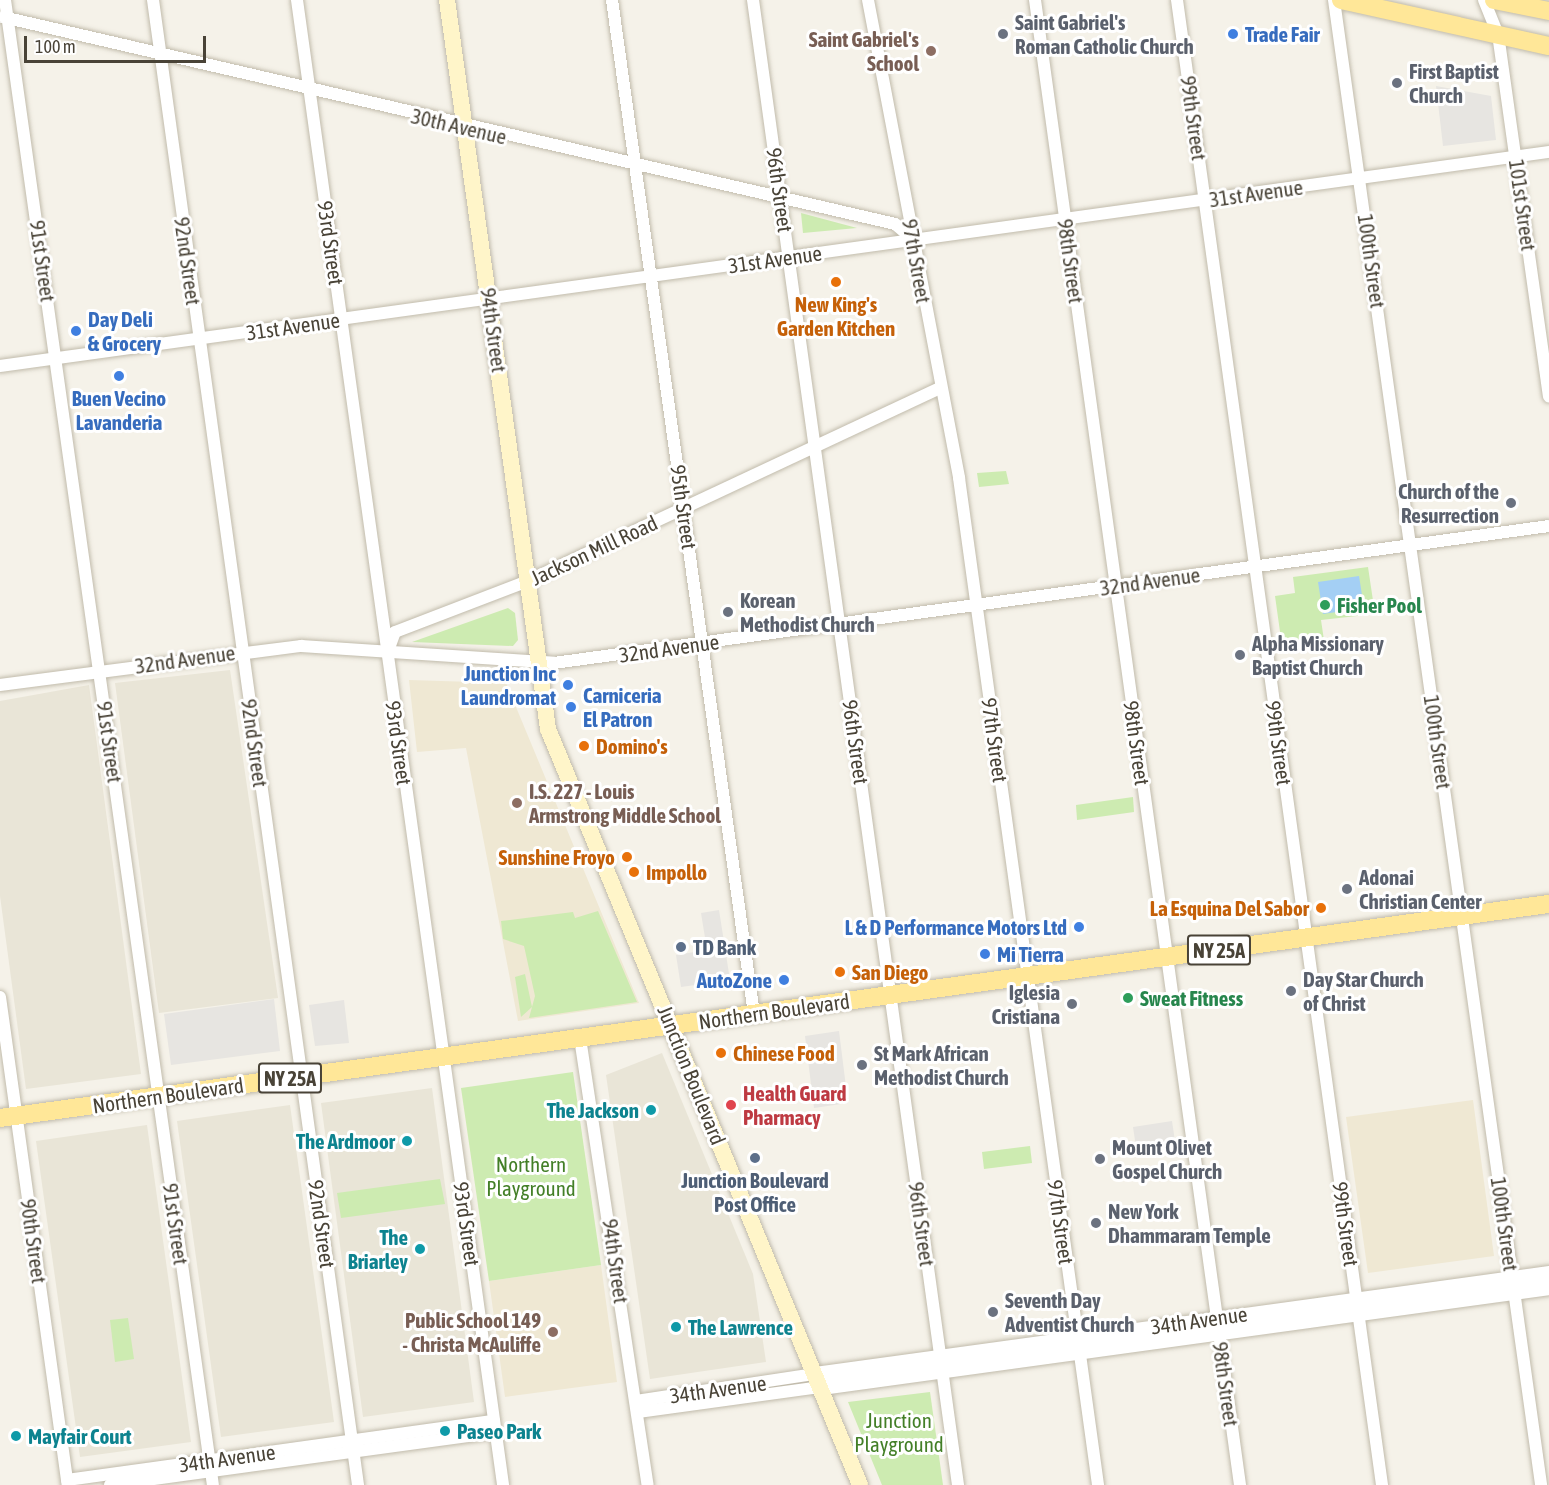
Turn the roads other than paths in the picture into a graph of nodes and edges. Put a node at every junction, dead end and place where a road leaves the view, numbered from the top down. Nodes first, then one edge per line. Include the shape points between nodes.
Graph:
1 (5, 0) edge
2 (153, 0) edge
3 (297, 0) edge
4 (447, 0) edge
5 (612, 0) edge
6 (753, 0) edge
7 (868, 0) edge
8 (1035, 0) edge
9 (1177, 0) edge
10 (1334, 0) edge
11 (1341, 0) edge
12 (1484, 0) edge
13 (1493, 8) edge
14 (1549, 11) edge
15 (4, 17) edge
16 (1498, 34) junction
17 (1549, 46) edge
18 (160, 55) junction
19 (310, 91) junction
20 (466, 127) junction
21 (1549, 152) edge
22 (1516, 157) junction
23 (637, 167) junction
24 (1360, 178) junction
25 (781, 199) junction
26 (1205, 200) junction
27 (1066, 219) junction
28 (914, 240) junction
29 (789, 258) junction
30 (652, 277) junction
31 (489, 299) junction
32 (342, 319) junction
33 (199, 339) junction
34 (56, 359) junction
35 (0, 366) edge
36 (938, 389) junction
37 (1549, 396) edge
38 (815, 448) junction
39 (684, 508) junction
40 (1549, 526) edge
41 (1411, 545) junction
42 (1255, 566) junction
43 (528, 581) junction
44 (1116, 585) junction
45 (976, 605) junction
46 (839, 624) junction
47 (702, 643) junction
48 (243, 650) junction
49 (387, 652) junction
50 (539, 661) junction
51 (100, 671) junction
52 (0, 685) edge
53 (1549, 904) edge
54 (1462, 916) junction
55 (1306, 938) junction
56 (1167, 957) junction
57 (1027, 976) junction
58 (890, 995) junction
59 (0, 997) edge
60 (754, 1014) junction
61 (672, 1025) junction
62 (580, 1038) junction
63 (443, 1057) junction
64 (302, 1076) junction
65 (158, 1096) junction
66 (8, 1117) edge
67 (1549, 1273) edge
68 (1514, 1285) junction
69 (1549, 1287) edge
70 (1358, 1306) junction
71 (1218, 1325) junction
72 (1078, 1345) junction
73 (942, 1363) junction
74 (818, 1381) junction
75 (637, 1407) junction
76 (495, 1427) junction
77 (352, 1446) junction
78 (210, 1466) junction
79 (67, 1483) edge
80 (110, 1485) edge
81 (213, 1485) edge
82 (358, 1485) edge
83 (503, 1485) edge
84 (648, 1485) edge
85 (860, 1485) edge
86 (958, 1485) edge
87 (1098, 1485) edge
88 (1240, 1485) edge
89 (1382, 1485) edge
90 (1541, 1485) edge

1 - 15 street, 91st Street
2 - 18 street, 92nd Street
3 - 19 street, 93rd Street
4 - 20 main road, 94th Street
5 - 23 street, 95th Street
6 - 25 street, 96th Street
7 - 28 street, 97th Street
8 - 27 street, 98th Street
9 - 26 street, 99th Street
10 - 24 street, 100th Street
11 - 16 main road
12 - 13 street, 101st Street
13 - 14 main road
13 - 16 street, 101st Street
15 - 18 street, 30th Avenue
15 - 34 street, 91st Street
16 - 17 main road
16 - 22 street, 101st Street
18 - 19 street, 30th Avenue
18 - 33 street, 92nd Street
19 - 20 street, 30th Avenue
19 - 32 street, 93rd Street
20 - 23 street, 30th Avenue
20 - 31 main road, 94th Street
21 - 22 street, 31st Avenue
22 - 24 street, 31st Avenue
22 - 37 street, 101st Street
23 - 25 street, 30th Avenue
23 - 30 street, 95th Street
24 - 26 street, 31st Avenue
24 - 41 street, 100th Street
25 - 28 street, 30th Avenue via 895,224
25 - 29 street, 96th Street
26 - 27 street, 31st Avenue
26 - 42 street, 99th Street
27 - 28 street, 31st Avenue
27 - 44 street, 98th Street
28 - 29 street, 31st Avenue
28 - 36 street, 97th Street
29 - 30 street, 31st Avenue
29 - 38 street, 96th Street
30 - 31 street, 31st Avenue
30 - 39 street, 95th Street
31 - 32 street, 31st Avenue
31 - 43 main road, 94th Street
32 - 33 street, 31st Avenue
32 - 49 street, 93rd Street
33 - 34 street, 31st Avenue
33 - 48 street, 92nd Street
34 - 35 street, 31st Avenue
34 - 51 street, 91st Street
36 - 38 street, Jackson Mill Road
36 - 45 street, 97th Street via 959,478
38 - 39 street, Jackson Mill Road
38 - 46 street, 96th Street
39 - 43 street, Jackson Mill Road
39 - 47 street, 95th Street
40 - 41 street, 32nd Avenue
41 - 42 street, 32nd Avenue
41 - 54 street, 100th Street
42 - 44 street, 32nd Avenue
42 - 55 street, 99th Street
43 - 49 street, Jackson Mill Road via 395,632
43 - 50 main road, 94th Street
44 - 45 street, 32nd Avenue
44 - 56 street, 98th Street
45 - 46 street, 32nd Avenue
45 - 57 street, 97th Street
46 - 47 street, 32nd Avenue
46 - 58 street, 96th Street
47 - 50 street, 32nd Avenue
47 - 60 street, 95th Street
48 - 49 street, 32nd Avenue via 301,646
48 - 51 street, 32nd Avenue
48 - 64 street, 92nd Street
49 - 50 street, 32nd Avenue
49 - 63 street, 93rd Street
50 - 61 main road, Junction Boulevard via 548,729
51 - 52 street, 32nd Avenue
51 - 65 street, 91st Street
53 - 54 main road, Northern Boulevard / NY 25A
54 - 55 main road, Northern Boulevard / NY 25A
54 - 68 street, 100th Street
55 - 56 main road, Northern Boulevard / NY 25A
55 - 70 street, 99th Street
56 - 57 main road, Northern Boulevard / NY 25A
56 - 71 street, 98th Street
57 - 58 main road, Northern Boulevard / NY 25A
57 - 72 street, 97th Street
58 - 60 main road, Northern Boulevard / NY 25A
58 - 73 street, 96th Street
59 - 66 street, 90th Street
60 - 61 main road, Northern Boulevard / NY 25A
61 - 62 main road, Northern Boulevard / NY 25A
61 - 74 main road, Junction Boulevard
62 - 63 main road, Northern Boulevard / NY 25A
62 - 75 street, 94th Street
63 - 64 main road, Northern Boulevard / NY 25A
63 - 76 street, 93rd Street
64 - 65 main road, Northern Boulevard / NY 25A
64 - 77 street, 92nd Street
65 - 66 main road, Northern Boulevard / NY 25A
65 - 78 street, 91st Street
66 - 79 street, 90th Street
67 - 68 street, 34th Avenue
68 - 69 street, 34th Avenue
68 - 70 street, 34th Avenue
68 - 90 street, 100th Street
70 - 71 street, 34th Avenue
70 - 89 street, 99th Street
71 - 72 street, 34th Avenue
71 - 88 street, 98th Street
72 - 73 street, 34th Avenue
72 - 87 street, 97th Street
73 - 74 street, 34th Avenue
73 - 86 street, 96th Street
74 - 75 street, 34th Avenue
74 - 85 main road, Junction Boulevard
75 - 84 street, 94th Street
76 - 77 street, 34th Avenue
76 - 83 street, 93rd Street
77 - 78 street, 34th Avenue
77 - 82 street, 92nd Street
78 - 79 street, 34th Avenue
78 - 80 street, 34th Avenue
78 - 81 street, 91st Street

